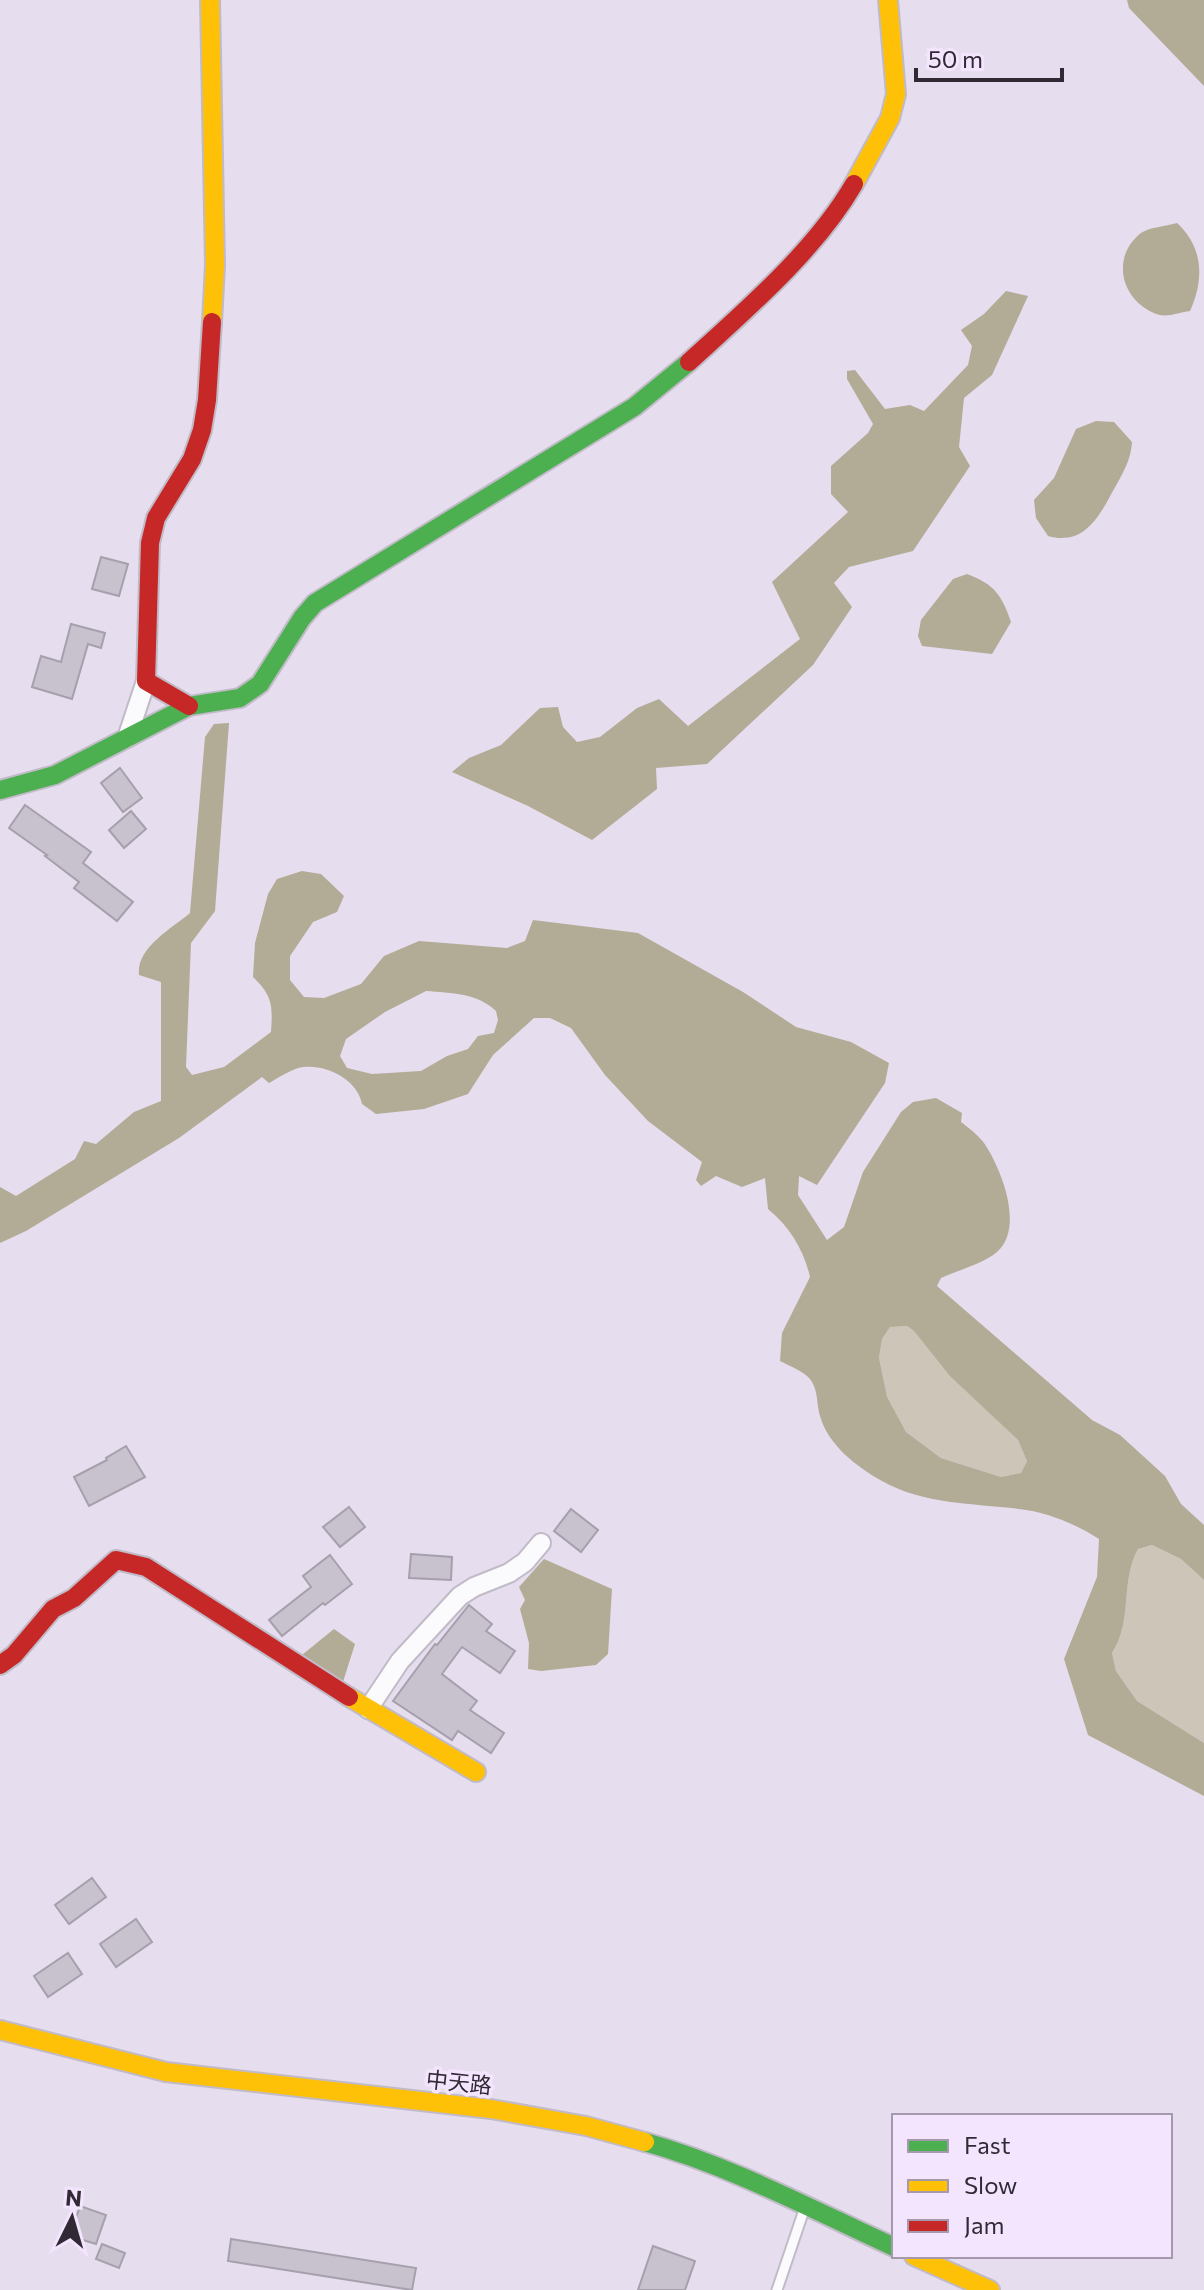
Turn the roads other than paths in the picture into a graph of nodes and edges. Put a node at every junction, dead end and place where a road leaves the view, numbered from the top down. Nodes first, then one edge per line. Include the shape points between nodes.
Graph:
1 (210, 0) edge
2 (888, 0) edge
3 (146, 681) junction
4 (189, 706) junction
5 (127, 738) junction
6 (0, 790) edge
7 (541, 1543) dead end
8 (0, 1665) edge
9 (368, 1709) junction
10 (476, 1772) dead end
11 (0, 2030) edge
12 (805, 2207) junction
13 (892, 2246) edge
14 (917, 2258) edge
15 (954, 2283) edge
16 (777, 2290) edge
17 (990, 2290) edge

1 - 3 street via 215,265 207,400 192,459 156,518 150,543
2 - 4 street via 896,94 890,118 823,230 741,314 634,407 315,603 260,684 240,698
3 - 4 street
3 - 5 street
4 - 5 street
5 - 6 street via 55,775
7 - 9 street via 509,1573 460,1596 400,1661
8 - 9 street via 53,1609 74,1598 116,1560 146,1567
9 - 10 street
11 - 12 street, 中天路 via 166,2072 491,2109 586,2126 666,2148
12 - 13 street, 中天路
12 - 16 lane
14 - 15 street
15 - 17 street

